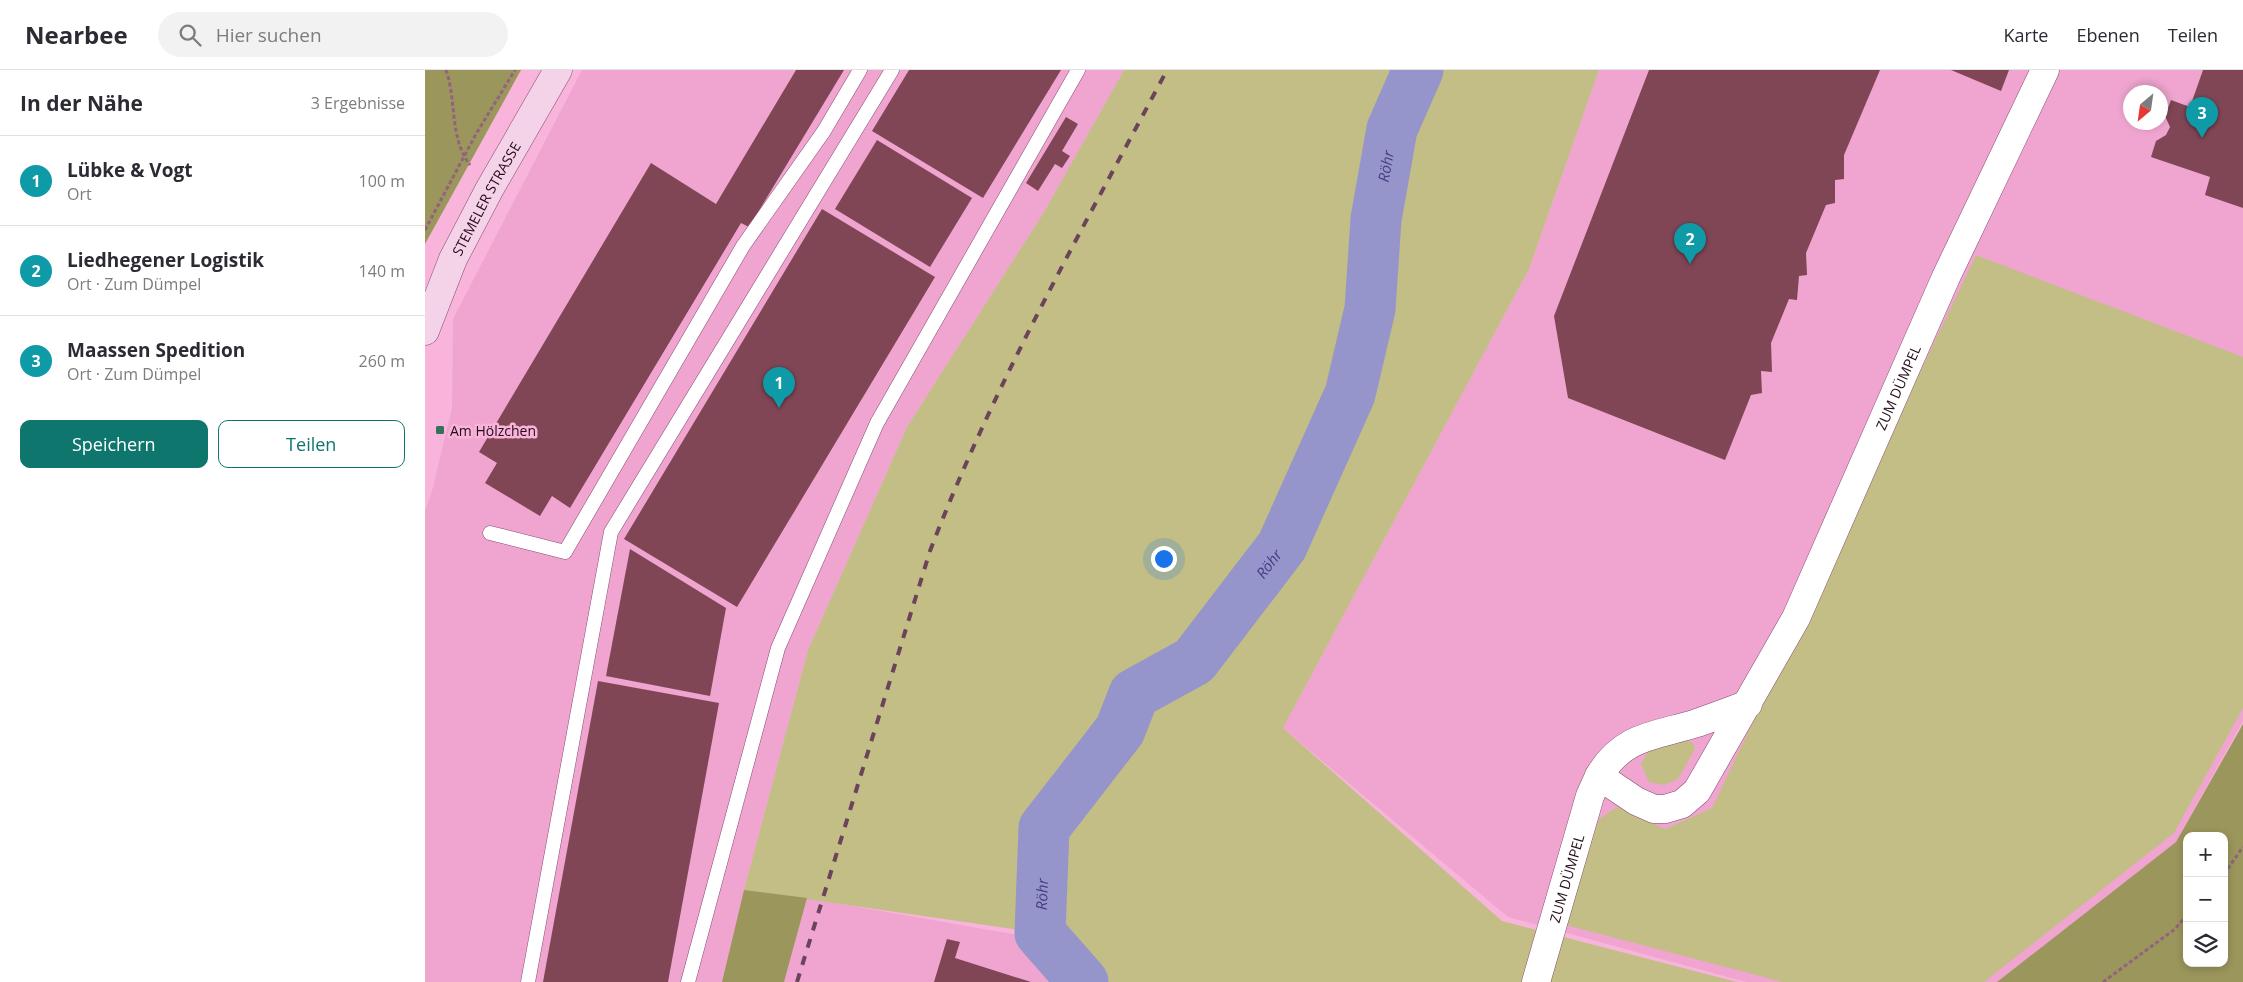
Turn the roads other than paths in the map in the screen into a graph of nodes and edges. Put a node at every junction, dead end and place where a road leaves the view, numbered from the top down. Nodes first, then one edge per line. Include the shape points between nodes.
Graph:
1 (558, 70) edge
2 (860, 70) edge
3 (892, 70) edge
4 (1078, 70) edge
5 (2045, 70) edge
6 (425, 331) edge
7 (490, 533) dead end
8 (1748, 704) junction
9 (1599, 776) junction
10 (1539, 972) edge
11 (527, 982) edge
12 (688, 982) edge

1 - 6 main road, STEMELER STRASSE via 453,259
2 - 7 lane via 824,131 743,246 565,552
3 - 11 lane via 611,532
4 - 12 lane via 877,423 778,648
5 - 8 street, ZUM DÜMPEL via 1946,276 1795,618
8 - 9 street, ZUM DÜMPEL via 1636,740 1619,750
8 - 9 street, ZUM DÜMPEL via 1697,790 1682,804 1654,809
9 - 10 street, ZUM DÜMPEL via 1589,796

